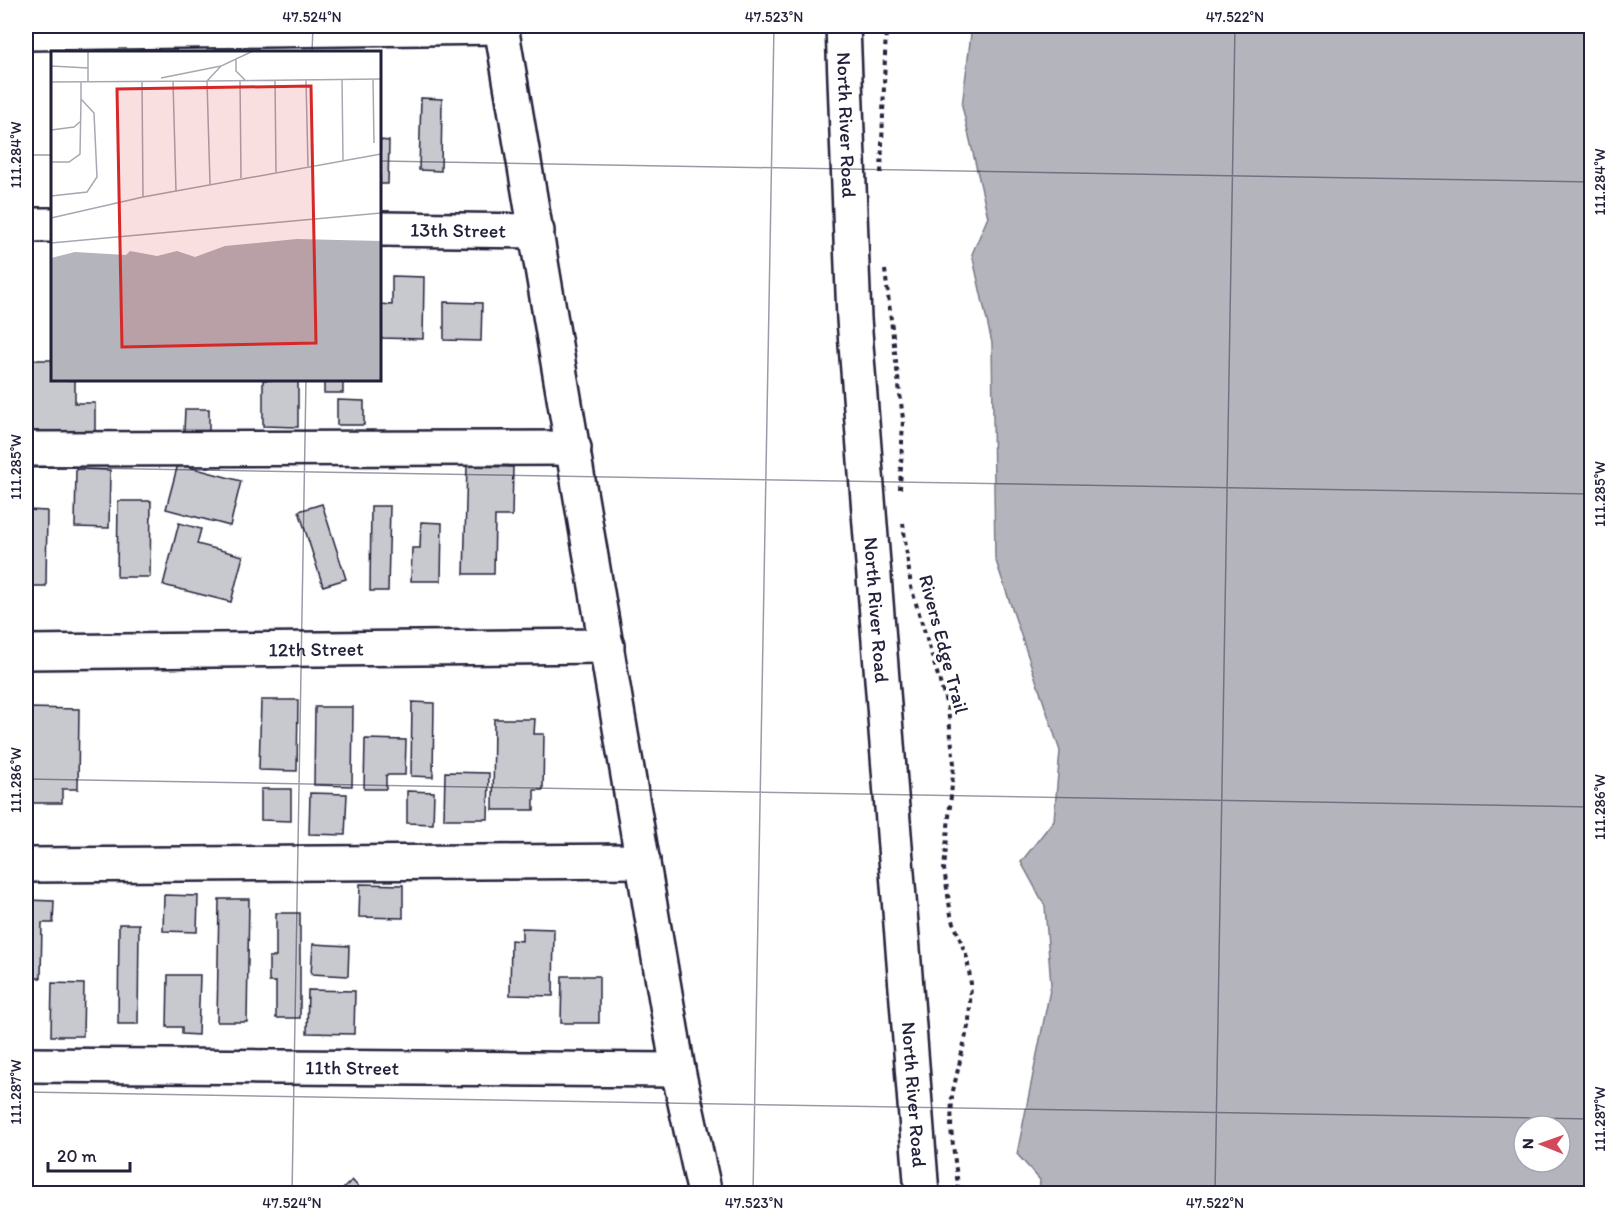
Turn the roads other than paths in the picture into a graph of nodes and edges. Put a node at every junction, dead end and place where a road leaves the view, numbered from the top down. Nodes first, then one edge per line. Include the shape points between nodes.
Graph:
1 (501, 26) edge
2 (843, 26) edge
3 (26, 33) edge
4 (26, 225) edge
5 (51, 225) edge
6 (381, 229) edge
7 (537, 231) junction
8 (574, 448) junction
9 (26, 449) edge
10 (607, 646) junction
11 (26, 652) edge
12 (643, 861) junction
13 (26, 865) edge
14 (26, 1065) edge
15 (678, 1070) junction
16 (705, 1194) edge
17 (922, 1194) edge

1 - 3 street
1 - 7 street
2 - 17 street, North River Road via 854,319
4 - 5 street
6 - 7 street, 13th Street
7 - 8 street
8 - 9 street
8 - 10 street
10 - 11 street, 12th Street
10 - 12 street
12 - 13 street
12 - 15 street
14 - 15 street, 11th Street
15 - 16 street

